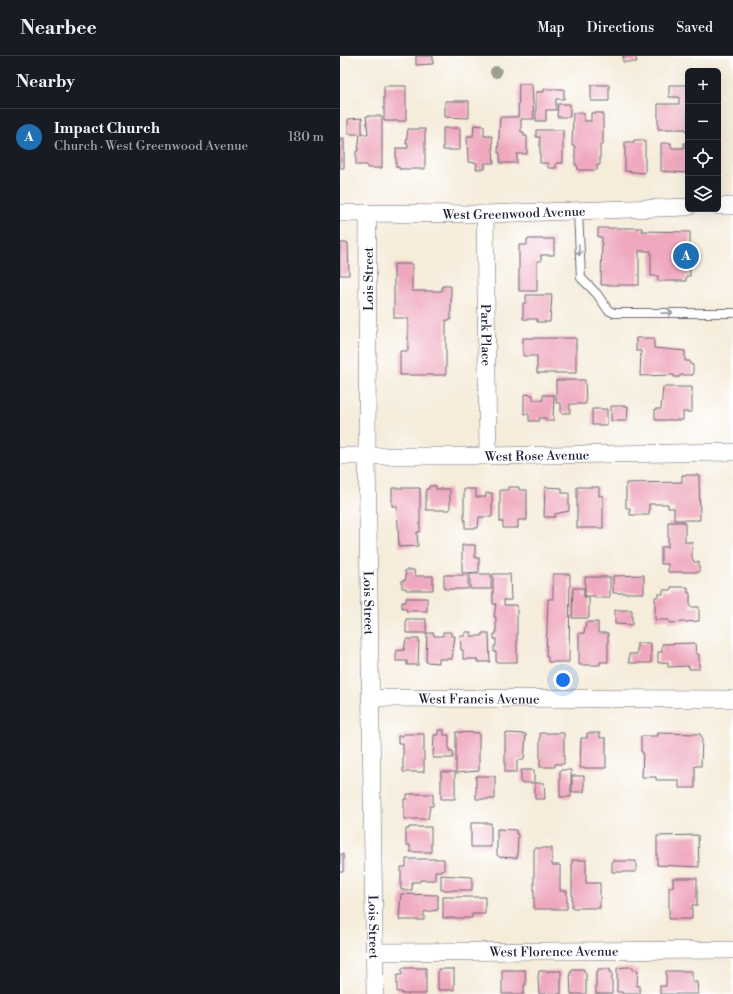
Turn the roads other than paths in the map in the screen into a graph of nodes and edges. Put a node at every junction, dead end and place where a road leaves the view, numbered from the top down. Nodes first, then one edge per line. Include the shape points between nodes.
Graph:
1 (721, 206) edge
2 (733, 206) edge
3 (685, 207) edge
4 (578, 211) junction
5 (340, 213) edge
6 (368, 213) junction
7 (485, 214) junction
8 (733, 313) edge
9 (733, 452) edge
10 (340, 456) edge
11 (367, 456) junction
12 (488, 456) junction
13 (370, 698) junction
14 (733, 699) edge
15 (733, 950) edge
16 (375, 952) junction
17 (375, 994) edge

1 - 2 street
3 - 4 street, West Greenwood Avenue
4 - 7 street, West Greenwood Avenue
4 -> 8 lane via 581,278 608,310 614,313 633,314
5 - 6 street, West Greenwood Avenue
6 - 7 street, West Greenwood Avenue
6 - 11 street, Lois Street
7 - 12 street, Park Place
9 - 12 street, West Rose Avenue
10 - 11 street, West Rose Avenue
11 - 12 street, West Rose Avenue
11 - 13 street, Lois Street
13 - 14 street, West Francis Avenue
13 - 16 street, Lois Street
15 - 16 street, West Florence Avenue
16 - 17 street, Lois Street

